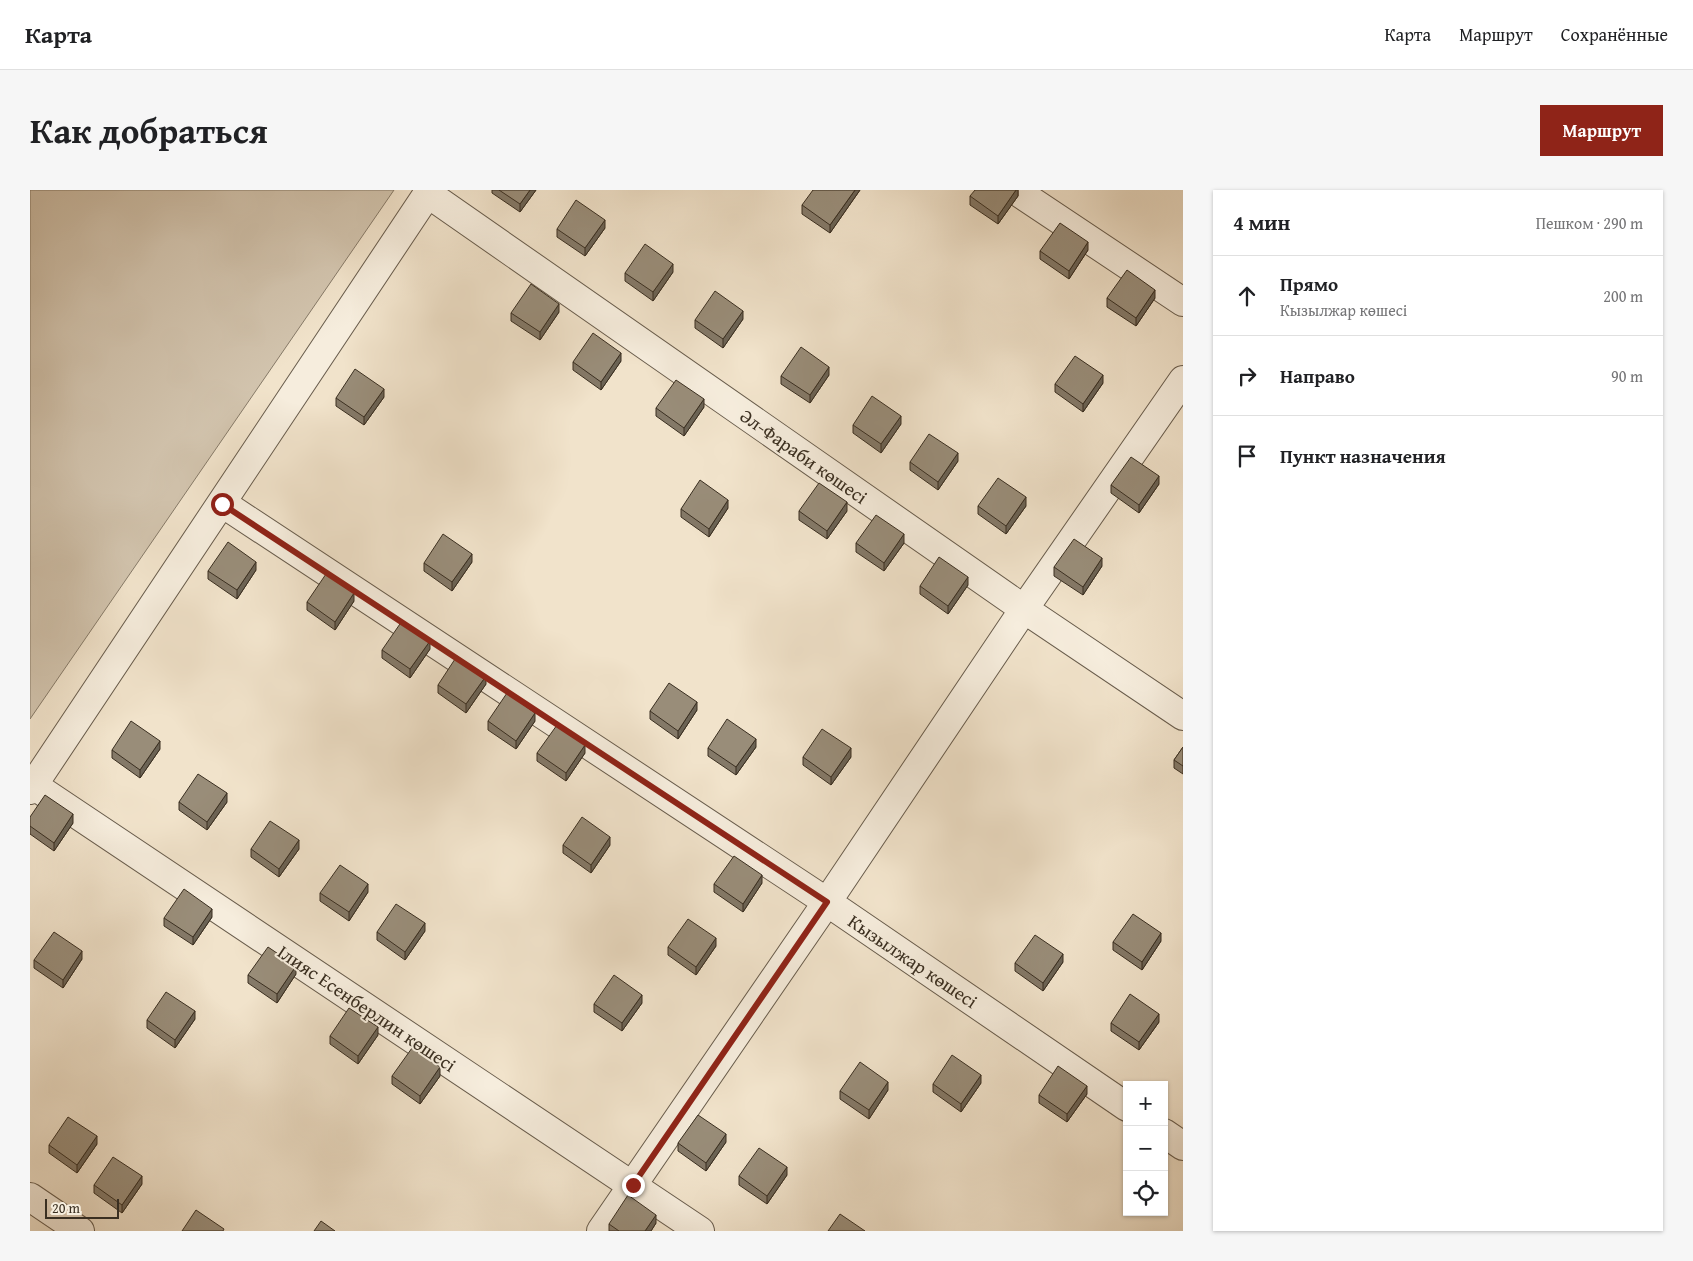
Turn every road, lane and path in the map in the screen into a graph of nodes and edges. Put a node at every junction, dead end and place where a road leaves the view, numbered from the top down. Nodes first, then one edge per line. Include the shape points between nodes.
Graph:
1 (1015, 190) edge
2 (429, 192) edge
3 (1183, 302) edge
4 (1183, 380) edge
5 (222, 504) junction
6 (1024, 609) junction
7 (1183, 716) edge
8 (31, 788) edge
9 (827, 902) junction
10 (1123, 1104) edge
11 (1168, 1136) edge
12 (1183, 1146) edge
13 (633, 1185) junction
14 (30, 1197) edge
15 (80, 1231) edge
16 (601, 1231) edge
17 (700, 1231) edge

1 - 3 street
2 - 5 street
2 - 6 street, Әл-Фараби көшесі
4 - 6 street
5 - 8 street
5 - 9 street, Кызылжар көшесі
6 - 7 street, Әл-Фараби көшесі
6 - 9 street
8 - 13 street, Ілияс Есенберлин көшесі
9 - 10 street, Кызылжар көшесі
9 - 13 street
11 - 12 street
13 - 16 street
13 - 17 street, Ілияс Есенберлин көшесі
14 - 15 street

